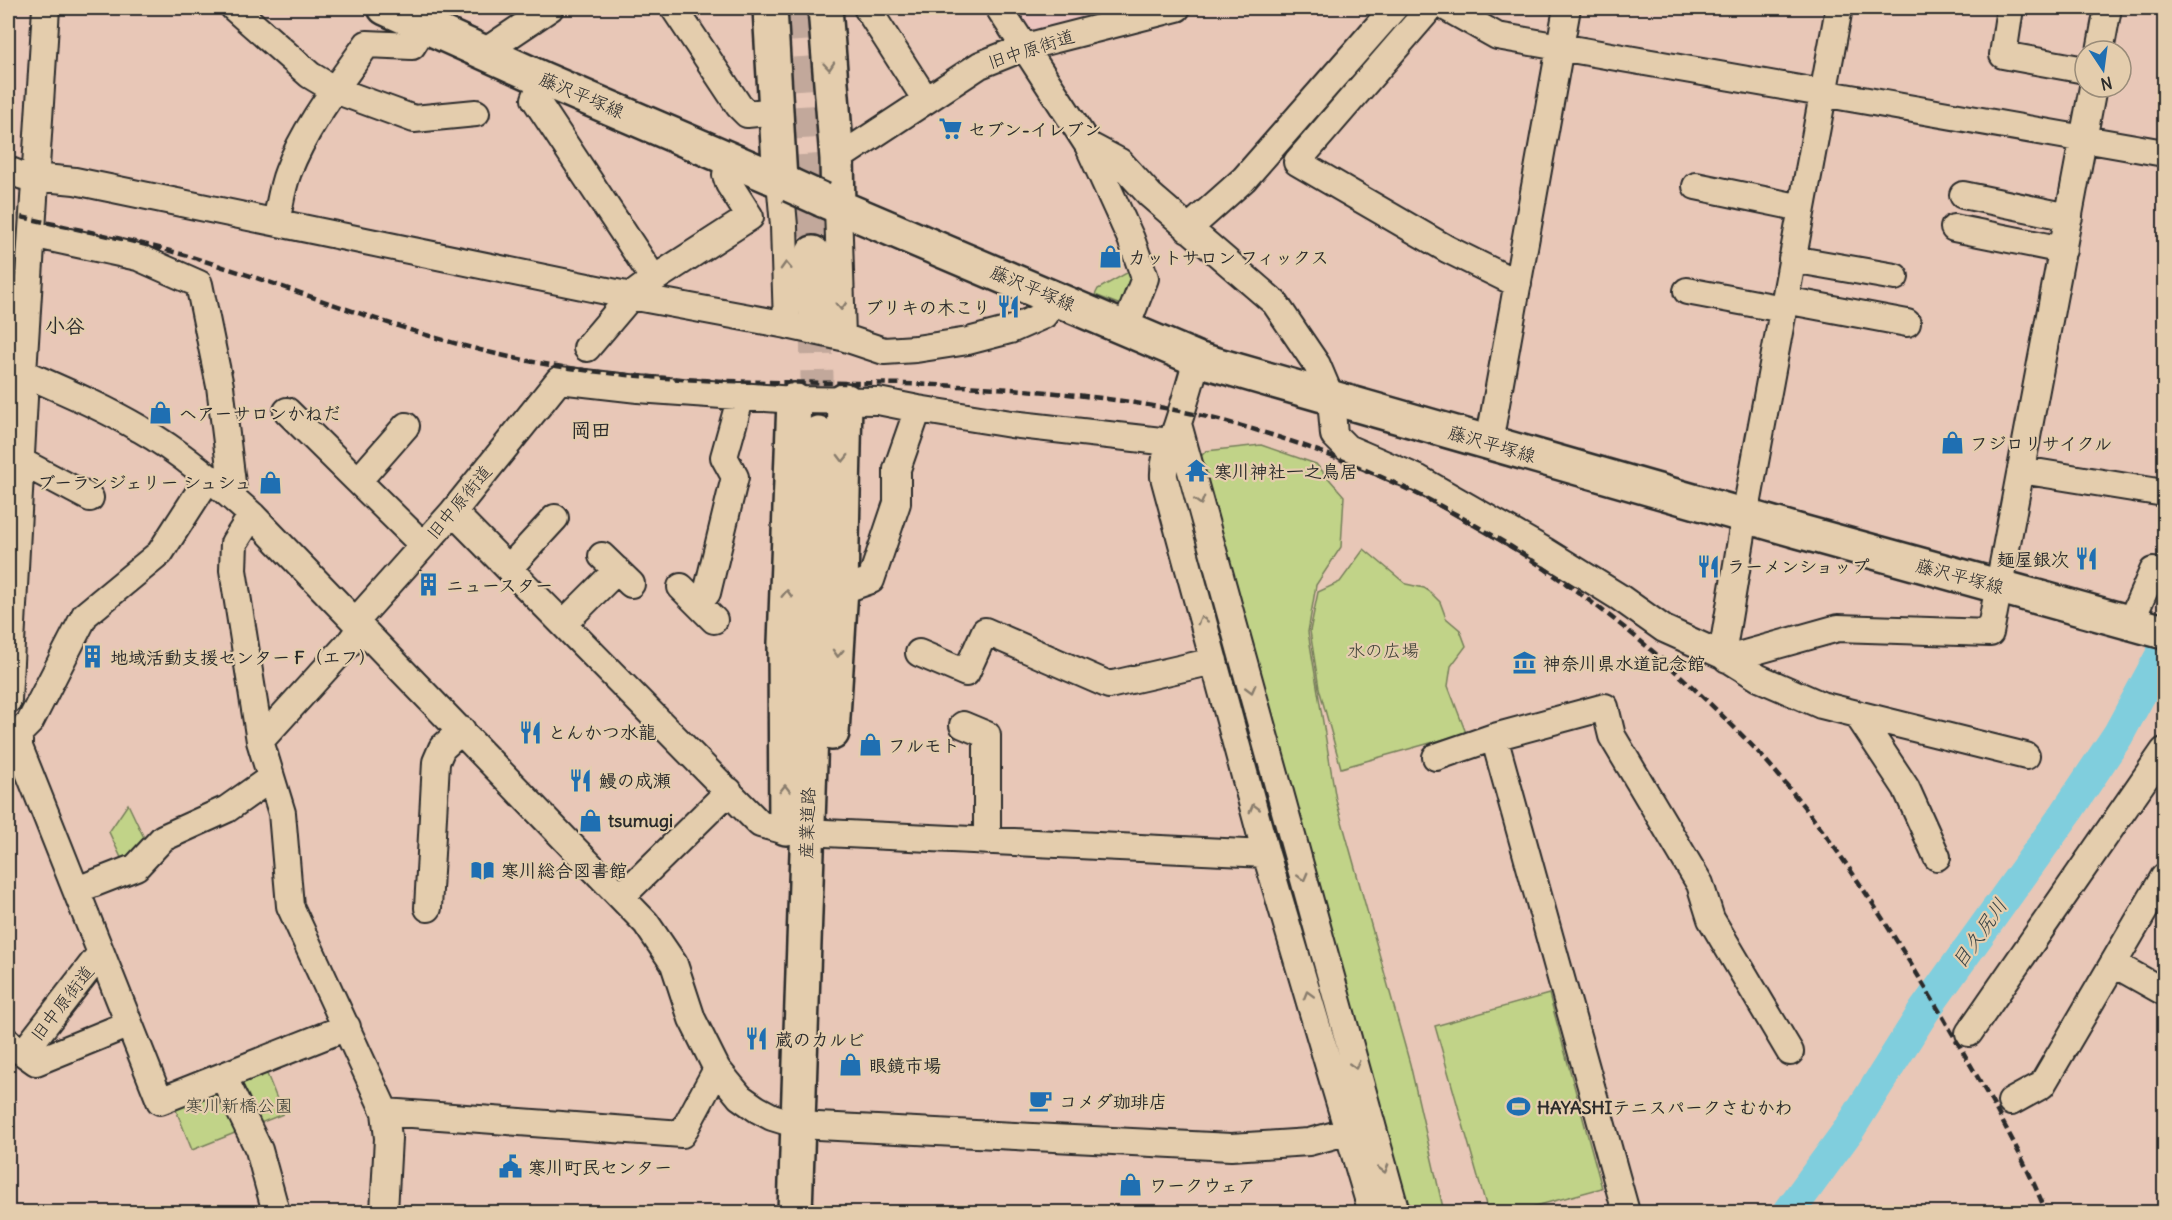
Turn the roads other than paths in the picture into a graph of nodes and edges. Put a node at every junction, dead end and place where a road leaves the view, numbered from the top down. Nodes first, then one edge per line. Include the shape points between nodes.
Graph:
1 (46, 8) edge
2 (234, 8) edge
3 (385, 8) edge
4 (550, 8) edge
5 (674, 8) edge
6 (770, 8) edge
7 (825, 8) edge
8 (867, 8) edge
9 (999, 8) edge
10 (1177, 8) edge
11 (1394, 8) edge
12 (1430, 8) edge
13 (1447, 8) edge
14 (1567, 8) edge
15 (1839, 8) edge
16 (2010, 8) edge
17 (2108, 8) edge
18 (425, 25) junction
19 (2102, 39) edge
20 (1025, 47) junction
21 (1560, 48) junction
22 (486, 51) junction
23 (2073, 68) edge
24 (543, 79) junction
25 (335, 90) junction
26 (1823, 94) junction
27 (2091, 99) edge
28 (926, 100) junction
29 (777, 111) junction
30 (476, 113) dead end
31 (2084, 140) junction
32 (1088, 145) junction
33 (2164, 153) edge
34 (729, 158) junction
35 (837, 159) junction
36 (8, 170) edge
37 (35, 177) junction
38 (785, 182) junction
39 (1696, 186) dead end
40 (1963, 195) dead end
41 (830, 203) junction
42 (1802, 208) junction
43 (2069, 217) junction
44 (276, 222) junction
45 (1954, 228) dead end
46 (1188, 229) junction
47 (32, 234) junction
48 (2063, 250) junction
49 (813, 253) tunnel mouth
50 (1792, 259) junction
51 (1895, 277) dead end
52 (654, 279) junction
53 (1518, 284) junction
54 (1688, 291) dead end
55 (631, 296) junction
56 (1055, 298) junction
57 (1784, 305) junction
58 (1907, 323) dead end
59 (1126, 327) junction
60 (815, 328) junction
61 (587, 348) dead end
62 (1197, 359) junction
63 (15, 369) edge
64 (741, 396) junction
65 (1331, 398) junction
66 (794, 400) junction
67 (844, 400) junction
68 (918, 410) junction
69 (288, 411) dead end
70 (406, 426) dead end
71 (818, 433) tunnel mouth
72 (1174, 433) junction
73 (1489, 443) junction
74 (20, 461) junction
75 (1175, 464) junction
76 (2022, 470) junction
77 (209, 477) junction
78 (358, 481) junction
79 (13, 493) edge
80 (2164, 493) edge
81 (90, 498) dead end
82 (243, 507) junction
83 (453, 512) junction
84 (1745, 516) junction
85 (555, 518) dead end
86 (423, 545) junction
87 (509, 568) junction
88 (617, 570) dead end
89 (2154, 571) dead end
90 (2000, 587) junction
91 (10, 588) edge
92 (841, 588) junction
93 (698, 603) dead end
94 (564, 623) junction
95 (358, 624) junction
96 (2143, 625) edge
97 (920, 653) dead end
98 (1724, 657) junction
99 (1214, 661) junction
100 (8, 700) edge
101 (1857, 714) junction
102 (963, 725) dead end
103 (462, 730) junction
104 (1494, 737) junction
105 (260, 741) junction
106 (13, 747) edge
107 (2164, 751) edge
108 (2026, 756) dead end
109 (1436, 757) dead end
110 (271, 778) junction
111 (729, 791) junction
112 (786, 831) junction
113 (825, 833) junction
114 (987, 841) junction
115 (1266, 854) junction
116 (1937, 857) dead end
117 (2164, 878) edge
118 (77, 890) junction
119 (621, 897) junction
120 (428, 908) dead end
121 (804, 926) junction
122 (100, 954) junction
123 (2114, 964) junction
124 (2164, 992) edge
125 (801, 994) junction
126 (129, 1024) junction
127 (347, 1027) junction
128 (1970, 1033) dead end
129 (16, 1047) edge
130 (1790, 1052) dead end
131 (717, 1069) junction
132 (223, 1076) junction
133 (2011, 1102) dead end
134 (385, 1112) junction
135 (798, 1125) junction
136 (1360, 1128) junction
137 (276, 1212) edge
138 (384, 1212) edge
139 (795, 1212) edge
140 (1372, 1212) edge
141 (1396, 1212) edge
142 (1626, 1212) edge

1 - 37 street
2 - 25 street via 310,75
3 - 18 main road, 藤沢平塚線
4 - 22 street
5 - 29 street via 739,106 747,114
6 - 29 main road
7 -> 35 main road
8 - 28 street
9 - 20 street
10 - 20 street, 旧中原街道
11 - 46 street via 1244,179
12 - 53 street via 1296,162 1447,249
13 - 21 street via 1497,36
14 - 21 street
15 - 26 street
16 - 23 street via 2003,55
17 - 19 street
18 - 22 main road, 藤沢平塚線
18 - 25 street via 412,46 367,44
20 - 28 street, 旧中原街道 via 980,65
20 - 32 street
21 - 26 street
21 - 53 street
22 - 24 main road, 藤沢平塚線
24 - 34 main road, 藤沢平塚線
24 - 52 street via 535,99
25 - 30 street via 414,119
25 - 44 street via 302,142 288,173
26 - 31 street
26 - 42 street
27 - 31 street
28 - 35 street, 旧中原街道
29 - 38 main road
31 - 33 street
31 - 43 street
32 - 46 street via 1120,162
32 - 59 street via 1146,278
34 - 38 main road, 藤沢平塚線
34 - 52 street via 729,184 750,217
35 - 41 main road
36 - 37 street
37 - 44 street via 75,181
37 - 47 street
38 - 41 main road, 藤沢平塚線, bridge
60 -> 38 street via 784,226
39 - 42 street
40 - 43 street
41 - 56 main road, 藤沢平塚線
41 -> 60 street
42 - 50 street
43 - 48 street
44 - 55 street
45 - 48 street
46 - 65 street via 1275,303 1317,364
47 - 63 street
47 - 82 street via 138,256 199,284
48 - 76 street
49 - 60 main road
50 - 51 street
50 - 57 street
52 - 55 street
53 - 73 street
54 - 57 street
55 - 60 street
55 - 61 street
56 - 59 main road, 藤沢平塚線
56 - 60 street via 1044,315 1010,330 916,349 884,351
57 - 58 street
57 - 84 street
59 - 62 main road, 藤沢平塚線
62 - 65 main road, 藤沢平塚線
62 - 72 street
63 - 74 street
63 - 77 street via 141,429
64 - 66 street
64 - 83 street, 旧中原街道 via 559,380
64 - 93 street via 724,457 735,477 720,501 725,556
65 - 73 main road, 藤沢平塚線
65 - 98 street via 1334,435 1347,448 1419,479 1545,551 1664,628
66 - 67 street
112 -> 66 main road via 786,643
67 - 68 street via 878,401
67 -> 92 main road
68 - 72 street via 1011,423
68 - 92 street via 897,469 897,503 871,580
69 - 78 street
70 - 78 street
71 - 121 main road, 産業道路
72 - 75 street
73 - 84 main road, 藤沢平塚線
74 - 79 street
74 - 81 street
99 -> 75 street via 1164,477
75 -> 136 street
76 - 80 street
76 - 90 street
77 - 82 street
77 - 106 street via 160,553 85,615
78 - 86 street
79 - 91 street
82 - 95 street
82 - 105 street via 234,543 233,570
83 - 86 street, 旧中原街道
83 - 87 street
84 - 90 main road, 藤沢平塚線
84 - 98 street
85 - 87 street
86 - 95 street, 旧中原街道
87 - 94 street
88 - 94 street
89 - 96 street
90 - 96 main road, 藤沢平塚線
90 - 98 street via 1990,633 1838,628
91 - 100 street
92 -> 113 main road
94 - 111 street
95 - 103 street
95 - 105 street, 旧中原街道 via 351,641
97 - 99 street via 966,673 985,631 1109,685
98 - 101 street via 1759,678 1821,705
115 -> 99 street
101 - 108 street
101 - 116 street via 1906,788
102 - 114 street via 987,735
103 - 119 street
103 - 120 street via 442,748 436,762
104 - 109 street
104 - 130 street via 1605,707 1612,736 1700,884 1711,919
104 - 142 street
105 - 110 street
106 - 118 street
107 - 128 street
110 - 118 street via 227,809 163,838 136,867
110 - 127 street via 282,813 290,906
111 - 112 street via 760,824
111 - 119 street
112 - 125 main road via 790,910
113 - 114 street
113 - 121 main road via 818,902
114 - 115 street
136 -> 115 street
117 - 123 street
118 - 122 street
119 - 131 street via 646,923 674,964 692,1019
121 - 125 main road, 産業道路
122 - 126 street
122 - 129 street, 旧中原街道
123 - 124 street
123 - 133 street via 2042,1085
125 - 135 main road, 産業道路
126 - 129 street via 36,1062
126 - 132 street via 160,1101
127 - 132 street
127 - 134 street
131 - 134 street via 682,1134
131 - 135 street via 757,1109
132 - 137 street via 259,1150
134 - 138 street via 388,1138
135 - 136 street via 1231,1147 1309,1142
135 - 139 main road, 産業道路
136 - 140 street
136 -> 141 street

